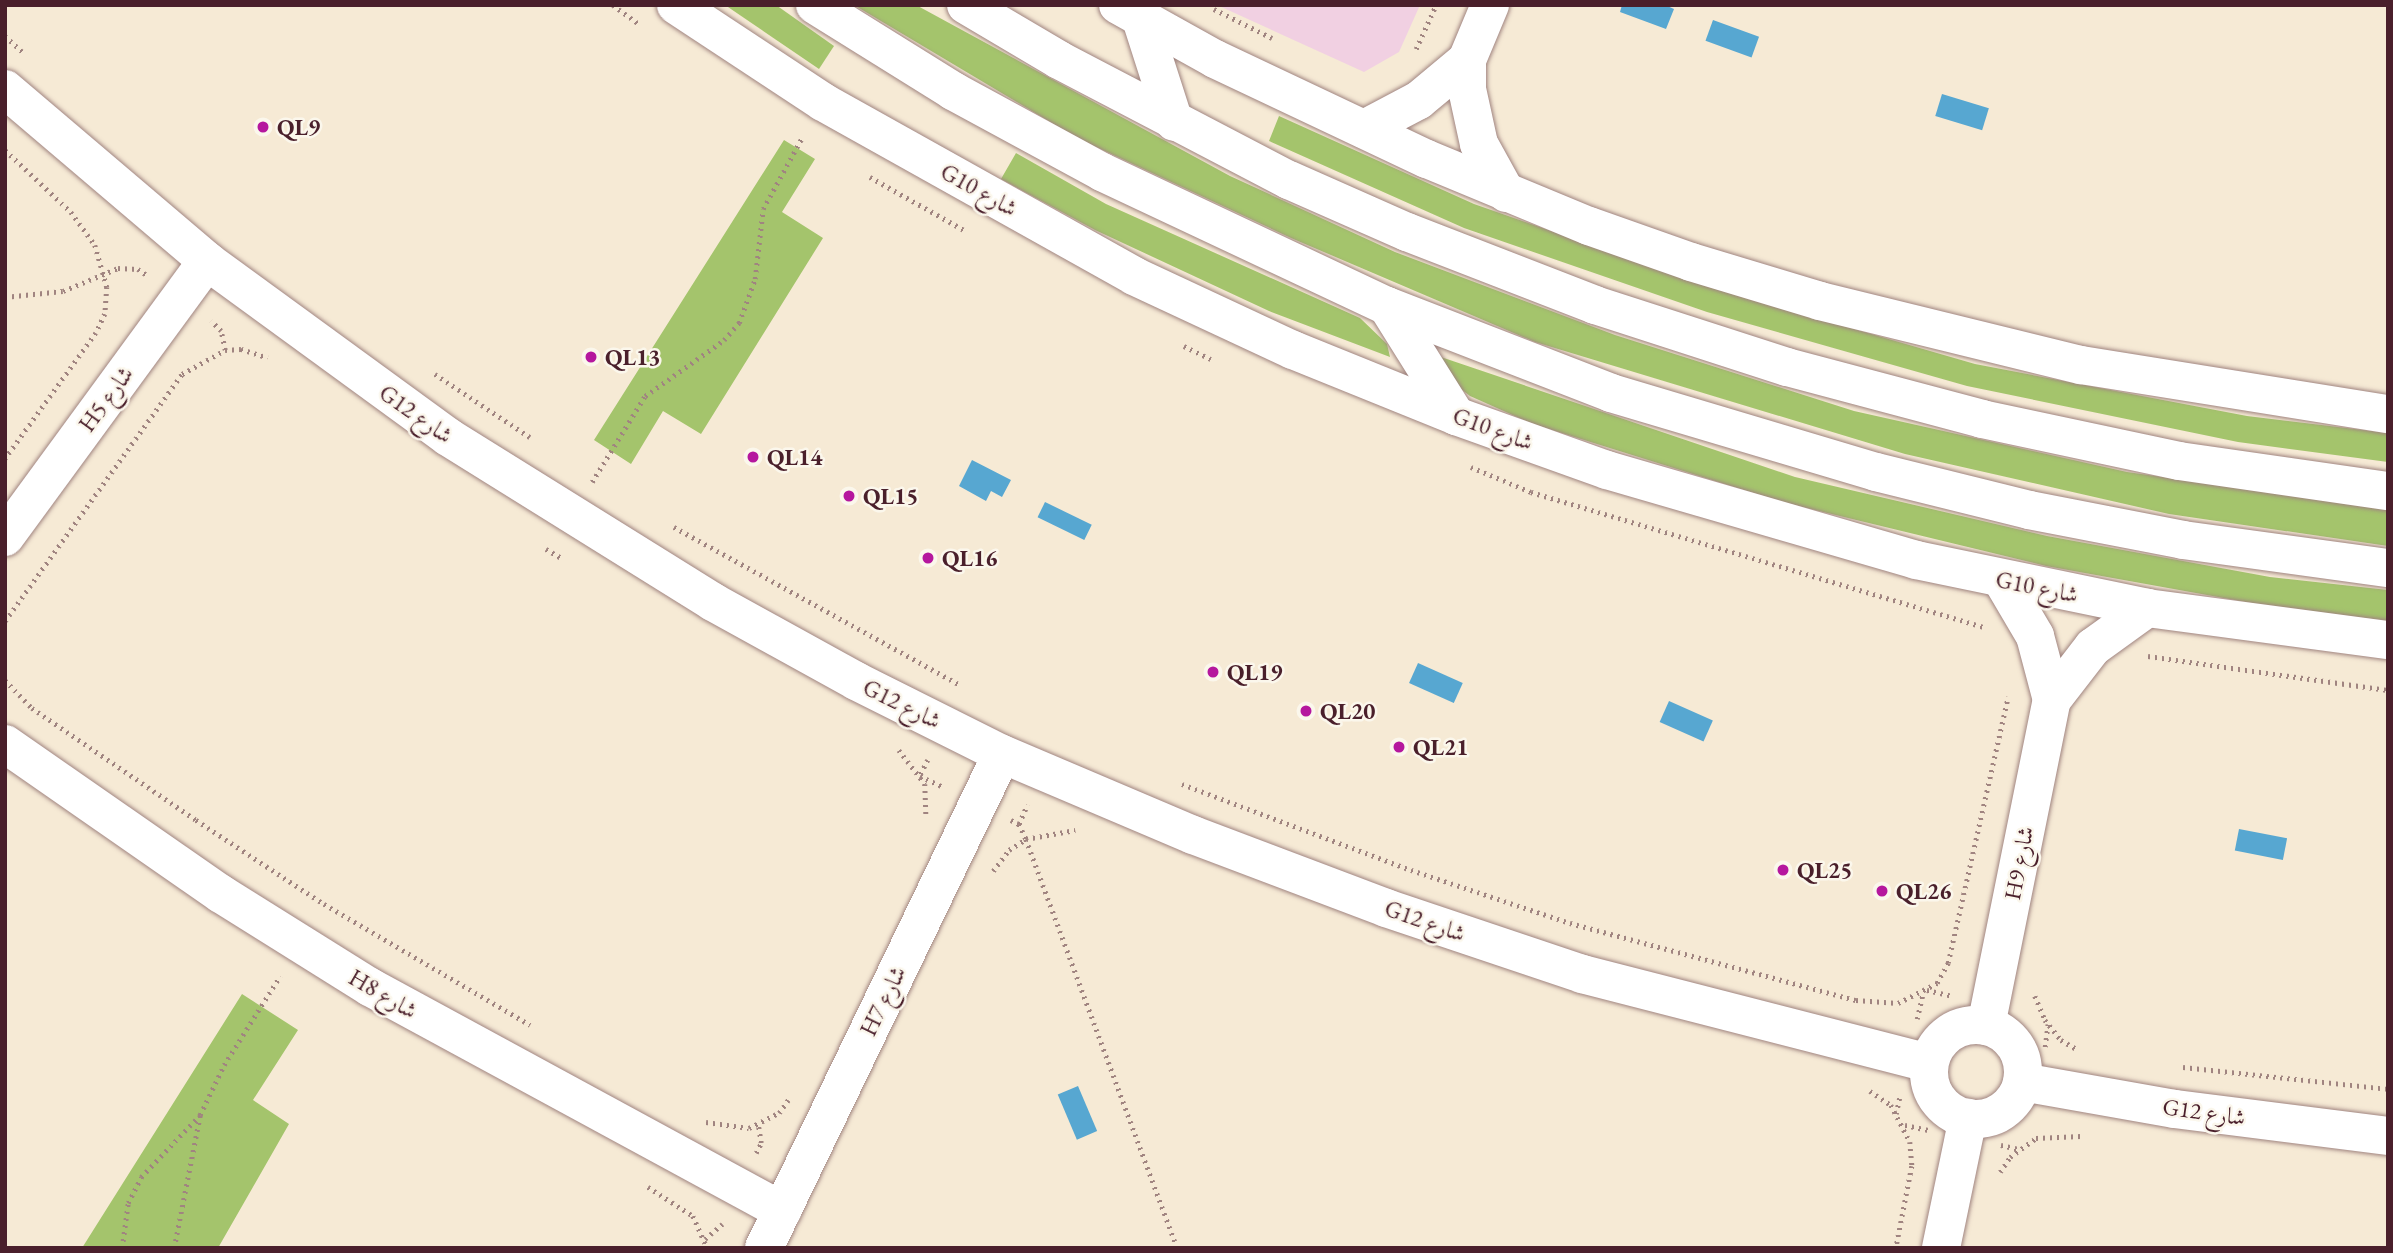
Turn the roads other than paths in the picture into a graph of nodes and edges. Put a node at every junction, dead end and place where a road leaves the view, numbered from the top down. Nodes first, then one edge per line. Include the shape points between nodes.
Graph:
1 (676, 5) edge
2 (815, 5) edge
3 (966, 5) edge
4 (1490, 5) edge
5 (1129, 12) edge
6 (1467, 60) junction
7 (5, 89) edge
8 (1174, 122) junction
9 (1364, 129) junction
10 (1506, 193) junction
11 (207, 261) junction
12 (1387, 306) junction
13 (2388, 414) edge
14 (1456, 416) junction
15 (2388, 491) edge
16 (5, 537) edge
17 (2388, 568) edge
18 (2001, 580) junction
19 (2147, 608) junction
20 (2388, 640) edge
21 (2052, 700) junction
22 (5, 744) edge
23 (1002, 754) junction
24 (1986, 1026) junction
25 (1929, 1063) junction
26 (2022, 1082) junction
27 (1968, 1118) junction
28 (2388, 1136) edge
29 (782, 1211) junction
30 (764, 1248) edge
31 (1941, 1248) edge

1 - 14 street, G10 شارع via 823,103 1134,276 1293,350
2 - 12 street via 953,91 1102,172
3 - 8 street
4 - 6 street
5 - 8 street
5 - 9 street
6 - 9 street via 1419,100
6 - 10 street via 1471,116 1491,169
7 - 11 street, G12 شارع
8 - 15 street via 1407,232 1595,305 1787,368 1982,419 2179,461
9 - 10 street
10 - 13 street via 1691,262 1950,335 2193,386
11 - 16 street, H5 شارع
11 - 23 street, G12 شارع via 403,405 573,517 856,681
12 - 14 street
12 - 17 street via 1611,393 1876,472 2029,510 2183,540
14 - 18 street, G10 شارع via 1761,518
18 - 19 street, G10 شارع
18 - 21 street, H9 شارع via 2035,636
19 - 20 street, G10 شارع
19 - 21 street, H9 شارع via 2093,647
21 - 24 street, H9 شارع
22 - 29 street, H8 شارع via 299,945 441,1028
23 - 25 street, G12 شارع via 1360,898 1582,974
23 - 29 street, H7 شارع
24 - 25 street via 1956,1028 1943,1037
24 - 26 street via 2014,1044 2023,1068
25 - 27 street via 1929,1078 1942,1104
26 - 27 street via 2007,1107 1988,1117
26 - 28 street, G12 شارع via 2175,1109
27 - 31 street
29 - 30 street, H7 شارع

